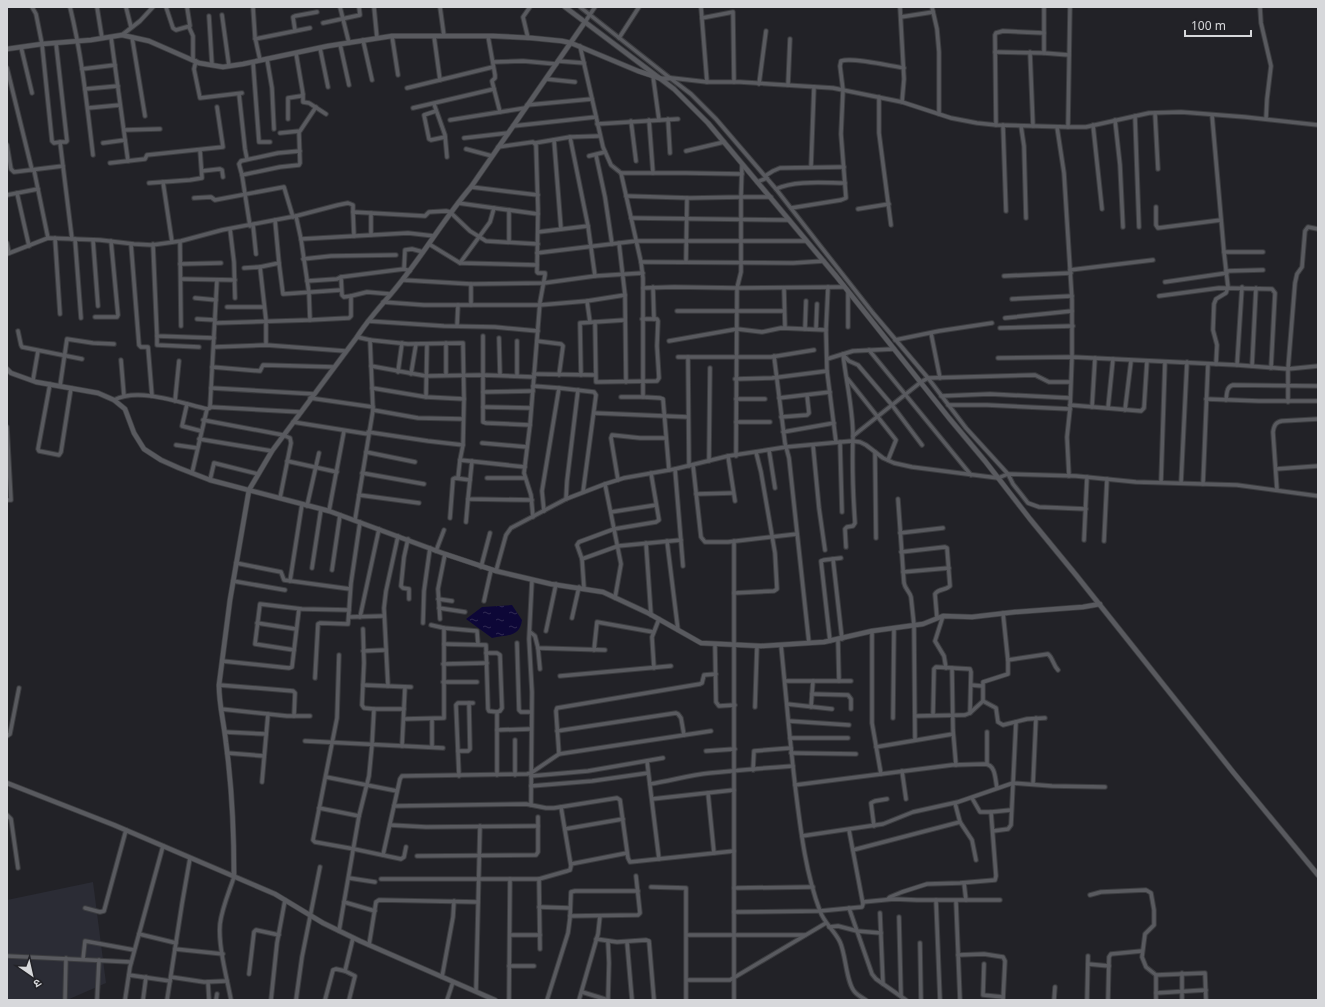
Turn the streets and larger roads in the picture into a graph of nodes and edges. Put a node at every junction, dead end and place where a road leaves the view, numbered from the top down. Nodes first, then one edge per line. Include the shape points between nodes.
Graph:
1 (32, 7) edge
2 (70, 7) edge
3 (97, 7) edge
4 (126, 7) edge
5 (153, 7) edge
6 (166, 7) edge
7 (187, 7) edge
8 (253, 7) edge
9 (340, 7) edge
10 (359, 7) edge
11 (374, 7) edge
12 (440, 7) edge
13 (530, 7) edge
14 (565, 7) edge
15 (580, 7) edge
16 (595, 7) edge
17 (639, 7) edge
18 (701, 7) edge
19 (900, 7) edge
20 (932, 7) edge
21 (1044, 7) edge
22 (1070, 7) edge
23 (1260, 7) edge
24 (149, 9) edge
25 (316, 12) dead end
26 (933, 12) junction
27 (222, 15) dead end
28 (209, 16) dead end
29 (901, 17) junction
30 (702, 18) junction
31 (343, 19) junction
32 (587, 19) junction
33 (323, 23) dead end
34 (131, 27) junction
35 (189, 27) junction
36 (310, 28) dead end
37 (294, 30) junction
38 (766, 31) dead end
39 (1044, 33) junction
40 (122, 35) junction
41 (111, 36) junction
42 (392, 36) junction
43 (434, 36) junction
44 (444, 36) junction
45 (488, 36) junction
46 (132, 37) junction
47 (102, 38) junction
48 (377, 38) junction
49 (528, 38) junction
50 (619, 38) junction
51 (790, 38) dead end
52 (255, 39) junction
53 (363, 40) junction
54 (78, 41) junction
55 (56, 43) junction
56 (349, 43) junction
57 (571, 43) junction
58 (42, 44) junction
59 (340, 44) junction
60 (580, 46) junction
61 (21, 47) junction
62 (320, 48) junction
63 (7, 49) edge
64 (995, 52) junction
65 (1030, 52) junction
66 (296, 53) junction
67 (1044, 53) junction
68 (1069, 55) junction
69 (267, 59) junction
70 (260, 60) junction
71 (195, 61) junction
72 (253, 62) junction
73 (557, 63) junction
74 (584, 63) junction
75 (493, 64) junction
76 (115, 65) junction
77 (212, 65) junction
78 (229, 66) junction
79 (7, 68) edge
80 (904, 68) junction
81 (82, 70) junction
82 (398, 75) dead end
83 (653, 76) junction
84 (666, 78) junction
85 (546, 79) junction
86 (372, 80) dead end
87 (440, 80) junction
88 (575, 82) dead end
89 (707, 82) junction
90 (734, 82) junction
91 (759, 84) junction
92 (349, 85) dead end
93 (788, 85) junction
94 (118, 86) junction
95 (328, 87) dead end
96 (814, 87) junction
97 (407, 88) dead end
98 (85, 89) junction
99 (494, 89) junction
100 (843, 90) junction
101 (32, 94) dead end
102 (303, 95) junction
103 (879, 97) junction
104 (592, 99) junction
105 (902, 102) junction
106 (434, 104) junction
107 (120, 105) junction
108 (316, 107) junction
109 (526, 107) junction
110 (88, 108) junction
111 (217, 108) dead end
112 (414, 108) dead end
113 (436, 111) junction
114 (500, 112) junction
115 (1155, 113) junction
116 (326, 114) dead end
117 (939, 114) junction
118 (1212, 115) junction
119 (145, 116) dead end
120 (1135, 116) junction
121 (596, 117) junction
122 (678, 118) dead end
123 (288, 119) dead end
124 (668, 119) junction
125 (1266, 119) junction
126 (1318, 119) edge
127 (450, 120) dead end
128 (649, 120) junction
129 (659, 120) junction
130 (1115, 120) junction
131 (631, 121) junction
132 (597, 124) junction
133 (996, 125) junction
134 (1003, 125) junction
135 (1318, 125) edge
136 (513, 126) junction
137 (1021, 126) junction
138 (1033, 126) junction
139 (1093, 126) junction
140 (1057, 127) junction
141 (1068, 127) junction
142 (160, 129) dead end
143 (274, 129) dead end
144 (124, 130) junction
145 (299, 132) junction
146 (280, 133) dead end
147 (508, 133) junction
148 (600, 136) junction
149 (445, 137) junction
150 (570, 137) junction
151 (464, 138) dead end
152 (125, 140) junction
153 (554, 140) junction
154 (60, 142) junction
155 (270, 142) dead end
156 (724, 142) junction
157 (103, 143) dead end
158 (535, 143) junction
159 (7, 145) edge
160 (498, 147) junction
161 (466, 149) dead end
162 (200, 150) junction
163 (300, 151) junction
164 (686, 151) dead end
165 (605, 152) junction
166 (670, 153) dead end
167 (93, 155) dead end
168 (596, 155) junction
169 (492, 156) junction
170 (588, 156) dead end
171 (446, 157) dead end
172 (248, 159) junction
173 (128, 161) junction
174 (636, 162) dead end
175 (110, 163) dead end
176 (742, 164) junction
177 (63, 166) junction
178 (811, 167) junction
179 (844, 167) junction
180 (1158, 169) dead end
181 (33, 170) junction
182 (202, 171) junction
183 (621, 173) junction
184 (653, 173) junction
185 (742, 174) junction
186 (242, 175) junction
187 (223, 177) dead end
188 (763, 179) junction
189 (163, 182) junction
190 (149, 183) dead end
191 (845, 183) junction
192 (471, 187) junction
193 (38, 189) junction
194 (776, 189) junction
195 (17, 193) junction
196 (7, 195) edge
197 (245, 195) junction
198 (538, 195) junction
199 (626, 196) junction
200 (741, 197) junction
201 (771, 197) junction
202 (194, 198) dead end
203 (687, 198) junction
204 (458, 203) junction
205 (889, 204) junction
206 (1156, 207) dead end
207 (494, 208) junction
208 (791, 208) junction
209 (858, 209) dead end
210 (1102, 209) dead end
211 (509, 210) junction
212 (1006, 211) dead end
213 (353, 212) junction
214 (450, 212) junction
215 (371, 213) junction
216 (538, 214) junction
217 (294, 216) junction
218 (631, 218) junction
219 (686, 218) junction
220 (1026, 218) dead end
221 (742, 219) junction
222 (275, 220) junction
223 (788, 220) junction
224 (1221, 220) junction
225 (892, 224) dead end
226 (252, 225) junction
227 (588, 226) junction
228 (1123, 227) dead end
229 (1139, 227) dead end
230 (230, 229) junction
231 (561, 229) junction
232 (1318, 229) edge
233 (538, 232) junction
234 (371, 235) junction
235 (354, 236) junction
236 (434, 236) junction
237 (478, 237) junction
238 (48, 238) junction
239 (55, 238) junction
240 (74, 239) junction
241 (301, 239) junction
242 (93, 240) junction
243 (636, 240) junction
244 (686, 240) junction
245 (111, 241) junction
246 (741, 241) junction
247 (806, 241) junction
248 (172, 242) junction
249 (180, 242) junction
250 (509, 242) junction
251 (7, 243) edge
252 (619, 243) junction
253 (131, 244) junction
254 (154, 244) junction
255 (429, 244) junction
256 (538, 244) junction
257 (612, 244) junction
258 (29, 246) junction
259 (591, 246) junction
260 (423, 252) junction
261 (1224, 252) junction
262 (1263, 252) dead end
263 (537, 253) junction
264 (8, 254) edge
265 (256, 254) dead end
266 (396, 255) dead end
267 (303, 259) junction
268 (1153, 260) dead end
269 (824, 261) junction
270 (640, 262) junction
271 (686, 262) junction
272 (221, 263) dead end
273 (279, 263) junction
274 (460, 263) junction
275 (741, 263) junction
276 (180, 264) junction
277 (537, 265) junction
278 (260, 267) junction
279 (244, 268) dead end
280 (404, 269) junction
281 (1263, 270) dead end
282 (410, 271) junction
283 (1070, 271) junction
284 (1226, 272) junction
285 (642, 273) junction
286 (622, 274) junction
287 (595, 276) junction
288 (1004, 276) dead end
289 (341, 277) junction
290 (181, 279) junction
291 (217, 280) junction
292 (235, 280) junction
293 (403, 280) junction
294 (307, 281) junction
295 (1165, 282) dead end
296 (544, 283) junction
297 (471, 284) junction
298 (653, 287) junction
299 (828, 287) junction
300 (1228, 287) junction
301 (643, 288) junction
302 (737, 288) junction
303 (784, 288) junction
304 (849, 288) junction
305 (1242, 288) junction
306 (1256, 288) junction
307 (341, 290) junction
308 (308, 293) junction
309 (390, 294) junction
310 (351, 296) junction
311 (624, 296) junction
312 (1072, 296) junction
313 (1159, 296) dead end
314 (195, 298) dead end
315 (235, 298) dead end
316 (1012, 299) dead end
317 (216, 300) junction
318 (587, 301) junction
319 (806, 301) dead end
320 (383, 302) junction
321 (817, 304) dead end
322 (458, 305) junction
323 (471, 305) junction
324 (540, 305) junction
325 (98, 306) dead end
326 (264, 307) junction
327 (227, 308) dead end
328 (737, 310) junction
329 (677, 311) dead end
330 (784, 311) junction
331 (1072, 311) junction
332 (60, 314) dead end
333 (81, 318) dead end
334 (95, 318) dead end
335 (1005, 318) dead end
336 (197, 319) dead end
337 (642, 319) junction
338 (654, 319) junction
339 (266, 320) junction
340 (310, 320) junction
341 (625, 320) junction
342 (367, 321) junction
343 (215, 322) junction
344 (590, 322) junction
345 (595, 322) junction
346 (992, 323) dead end
347 (181, 326) dead end
348 (458, 326) junction
349 (1073, 326) junction
350 (848, 327) dead end
351 (785, 328) junction
352 (1000, 328) dead end
353 (806, 329) junction
354 (816, 329) junction
355 (737, 330) junction
356 (826, 330) junction
357 (18, 331) dead end
358 (538, 331) junction
359 (930, 333) junction
360 (157, 336) junction
361 (483, 336) dead end
362 (357, 337) junction
363 (214, 338) junction
364 (499, 338) dead end
365 (370, 340) junction
366 (896, 340) junction
367 (517, 341) dead end
368 (537, 341) junction
369 (669, 341) dead end
370 (402, 343) junction
371 (446, 343) junction
372 (114, 344) dead end
373 (416, 344) junction
374 (426, 344) junction
375 (156, 345) junction
376 (266, 345) junction
377 (148, 347) junction
378 (200, 347) dead end
379 (214, 347) junction
380 (894, 349) junction
381 (38, 350) junction
382 (814, 350) dead end
383 (869, 350) junction
384 (345, 351) junction
385 (843, 354) junction
386 (64, 356) junction
387 (774, 356) junction
388 (678, 357) dead end
389 (688, 357) junction
390 (737, 357) junction
391 (1072, 357) junction
392 (998, 358) dead end
393 (1095, 358) junction
394 (82, 359) dead end
395 (827, 359) junction
396 (1113, 359) junction
397 (121, 360) dead end
398 (179, 361) dead end
399 (1131, 361) junction
400 (1147, 362) junction
401 (1165, 362) junction
402 (1187, 362) junction
403 (1208, 364) junction
404 (1216, 364) junction
405 (1237, 365) junction
406 (334, 366) junction
407 (371, 366) junction
408 (1252, 366) junction
409 (1318, 366) edge
410 (212, 367) junction
411 (710, 368) dead end
412 (1271, 368) junction
413 (7, 369) edge
414 (1288, 369) junction
415 (828, 371) junction
416 (398, 372) junction
417 (411, 374) junction
418 (464, 374) junction
419 (446, 375) junction
420 (483, 375) junction
421 (500, 375) junction
422 (534, 375) junction
423 (559, 375) junction
424 (581, 375) junction
425 (595, 375) junction
426 (426, 376) junction
427 (517, 376) junction
428 (846, 376) junction
429 (776, 378) junction
430 (940, 378) junction
431 (736, 379) junction
432 (32, 380) junction
433 (924, 380) junction
434 (626, 382) junction
435 (642, 382) junction
436 (1070, 382) junction
437 (50, 384) junction
438 (1288, 385) junction
439 (60, 386) junction
440 (533, 386) junction
441 (1318, 386) edge
442 (71, 388) junction
443 (211, 388) junction
444 (372, 388) junction
445 (559, 388) junction
446 (578, 390) junction
447 (483, 392) junction
448 (533, 392) junction
449 (830, 392) junction
450 (314, 394) junction
451 (905, 394) junction
452 (807, 395) junction
453 (124, 396) junction
454 (152, 396) junction
455 (941, 396) junction
456 (426, 397) junction
457 (621, 397) dead end
458 (643, 397) junction
459 (310, 398) junction
460 (779, 398) junction
461 (1070, 398) junction
462 (736, 399) junction
463 (765, 399) dead end
464 (1206, 399) junction
465 (114, 400) junction
466 (464, 400) junction
467 (1226, 400) junction
468 (175, 401) junction
469 (1318, 401) edge
470 (1288, 402) junction
471 (187, 404) junction
472 (892, 405) junction
473 (948, 405) junction
474 (483, 407) junction
475 (1070, 407) junction
476 (1092, 407) junction
477 (208, 408) junction
478 (531, 408) junction
479 (1108, 408) junction
480 (373, 409) junction
481 (1125, 410) junction
482 (300, 412) junction
483 (594, 412) junction
484 (664, 416) junction
485 (688, 417) junction
486 (781, 417) junction
487 (878, 417) junction
488 (463, 419) junction
489 (1318, 419) edge
490 (203, 420) junction
491 (293, 422) junction
492 (736, 422) junction
493 (770, 422) dead end
494 (834, 423) junction
495 (530, 425) junction
496 (7, 427) edge
497 (201, 431) junction
498 (344, 431) junction
499 (783, 432) junction
500 (368, 433) junction
501 (283, 435) junction
502 (666, 438) junction
503 (199, 439) junction
504 (853, 439) junction
505 (838, 442) junction
506 (482, 443) dead end
507 (176, 445) dead end
508 (463, 445) junction
509 (812, 445) junction
510 (922, 445) dead end
511 (527, 447) junction
512 (786, 447) junction
513 (197, 448) junction
514 (769, 450) junction
515 (272, 451) junction
516 (366, 452) junction
517 (756, 452) junction
518 (875, 452) junction
519 (319, 453) dead end
520 (728, 456) junction
521 (736, 456) junction
522 (460, 460) junction
523 (888, 460) junction
524 (287, 461) junction
525 (472, 461) junction
526 (709, 461) junction
527 (415, 462) dead end
528 (691, 465) junction
529 (525, 466) junction
530 (1318, 466) edge
531 (316, 468) junction
532 (675, 469) junction
533 (1276, 469) junction
534 (670, 470) junction
535 (8, 472) edge
536 (337, 472) junction
537 (192, 473) junction
538 (362, 473) junction
539 (651, 473) junction
540 (258, 474) junction
541 (971, 475) junction
542 (1003, 476) junction
543 (1070, 476) junction
544 (1087, 477) junction
545 (458, 478) junction
546 (487, 478) dead end
547 (525, 478) junction
548 (1107, 479) junction
549 (210, 480) junction
550 (470, 480) junction
551 (618, 480) junction
552 (1161, 482) junction
553 (1181, 483) junction
554 (424, 484) dead end
555 (605, 484) junction
556 (1204, 484) junction
557 (776, 488) dead end
558 (249, 490) junction
559 (1277, 490) junction
560 (583, 492) junction
561 (734, 493) junction
562 (696, 494) junction
563 (359, 495) junction
564 (1318, 496) edge
565 (280, 498) junction
566 (468, 499) junction
567 (566, 499) junction
568 (898, 499) dead end
569 (7, 500) edge
570 (532, 500) junction
571 (734, 501) dead end
572 (419, 502) dead end
573 (302, 504) junction
574 (656, 505) junction
575 (307, 506) junction
576 (321, 509) junction
577 (1086, 509) junction
578 (329, 511) junction
579 (544, 511) junction
580 (611, 512) junction
581 (842, 512) dead end
582 (340, 515) junction
583 (533, 517) junction
584 (450, 518) dead end
585 (358, 521) junction
586 (466, 522) dead end
587 (943, 528) dead end
588 (379, 529) junction
589 (614, 529) junction
590 (444, 530) dead end
591 (490, 533) dead end
592 (900, 533) junction
593 (797, 534) junction
594 (398, 536) junction
595 (772, 537) junction
596 (876, 538) dead end
597 (408, 539) junction
598 (681, 540) junction
599 (1084, 540) dead end
600 (667, 541) junction
601 (1104, 541) dead end
602 (734, 542) junction
603 (646, 543) junction
604 (618, 546) junction
605 (846, 547) dead end
606 (430, 548) junction
607 (824, 550) dead end
608 (436, 551) junction
609 (901, 552) junction
610 (445, 554) junction
611 (841, 558) dead end
612 (582, 559) junction
613 (833, 559) junction
614 (236, 562) junction
615 (683, 566) dead end
616 (481, 567) junction
617 (312, 568) dead end
618 (949, 568) junction
619 (332, 570) dead end
620 (493, 570) junction
621 (903, 572) junction
622 (532, 580) junction
623 (233, 581) junction
624 (290, 581) junction
625 (556, 584) junction
626 (350, 588) junction
627 (581, 588) junction
628 (285, 590) dead end
629 (734, 593) junction
630 (615, 598) junction
631 (409, 599) dead end
632 (438, 599) junction
633 (452, 601) dead end
634 (484, 601) dead end
635 (1100, 604) junction
636 (439, 608) junction
637 (299, 609) junction
638 (349, 610) junction
639 (465, 612) dead end
640 (1003, 613) junction
641 (651, 615) junction
642 (384, 616) junction
643 (943, 616) junction
644 (349, 617) junction
645 (360, 617) junction
646 (572, 618) dead end
647 (937, 618) junction
648 (440, 619) dead end
649 (659, 619) junction
650 (257, 623) junction
651 (423, 623) dead end
652 (431, 625) dead end
653 (914, 625) junction
654 (444, 628) junction
655 (894, 628) junction
656 (363, 629) dead end
657 (296, 630) junction
658 (678, 630) junction
659 (546, 631) dead end
660 (872, 631) junction
661 (530, 632) junction
662 (653, 632) junction
663 (840, 639) junction
664 (830, 641) junction
665 (517, 643) dead end
666 (809, 643) junction
667 (444, 644) junction
668 (478, 644) junction
669 (715, 645) junction
670 (781, 645) junction
671 (734, 646) junction
672 (757, 646) junction
673 (538, 648) junction
674 (294, 650) junction
675 (386, 650) junction
676 (594, 650) junction
677 (605, 650) dead end
678 (364, 651) junction
679 (486, 653) junction
680 (339, 655) dead end
681 (222, 660) junction
682 (1008, 660) junction
683 (486, 663) junction
684 (443, 664) junction
685 (671, 666) dead end
686 (654, 668) junction
687 (946, 668) junction
688 (952, 668) junction
689 (540, 669) dead end
690 (1058, 670) dead end
691 (716, 674) junction
692 (560, 676) dead end
693 (315, 678) dead end
694 (785, 681) junction
695 (813, 681) junction
696 (839, 681) junction
697 (851, 681) dead end
698 (443, 682) junction
699 (477, 682) dead end
700 (219, 685) junction
701 (363, 685) junction
702 (971, 685) junction
703 (388, 686) junction
704 (982, 686) junction
705 (405, 687) junction
706 (411, 687) dead end
707 (19, 688) dead end
708 (812, 694) junction
709 (983, 701) junction
710 (787, 704) junction
711 (735, 705) junction
712 (755, 707) dead end
713 (811, 707) junction
714 (851, 708) dead end
715 (221, 709) junction
716 (374, 709) junction
717 (404, 709) junction
718 (832, 709) dead end
719 (497, 712) junction
720 (531, 712) junction
721 (970, 713) junction
722 (268, 714) junction
723 (933, 715) junction
724 (953, 715) junction
725 (294, 716) junction
726 (310, 716) dead end
727 (915, 716) junction
728 (893, 718) dead end
729 (1036, 718) junction
730 (1046, 718) dead end
731 (404, 719) junction
732 (432, 719) junction
733 (789, 720) junction
734 (1016, 722) junction
735 (849, 725) dead end
736 (531, 729) junction
737 (497, 730) junction
738 (557, 731) junction
739 (711, 731) dead end
740 (224, 732) junction
741 (987, 732) dead end
742 (266, 734) junction
743 (953, 734) junction
744 (684, 735) junction
745 (7, 736) edge
746 (790, 738) junction
747 (848, 738) dead end
748 (305, 740) dead end
749 (515, 740) dead end
750 (915, 740) junction
751 (332, 742) junction
752 (372, 744) junction
753 (402, 746) junction
754 (432, 747) junction
755 (876, 747) junction
756 (444, 748) dead end
757 (791, 748) junction
758 (735, 749) junction
759 (706, 751) dead end
760 (458, 752) junction
761 (227, 753) junction
762 (792, 753) junction
763 (559, 754) junction
764 (856, 754) dead end
765 (264, 756) junction
766 (664, 758) dead end
767 (647, 761) junction
768 (987, 764) junction
769 (956, 765) junction
770 (793, 766) junction
771 (753, 770) junction
772 (734, 771) junction
773 (902, 771) junction
774 (648, 773) junction
775 (881, 774) junction
776 (496, 775) junction
777 (515, 775) junction
778 (531, 775) junction
779 (459, 776) junction
780 (326, 777) junction
781 (262, 782) dead end
782 (7, 783) edge
783 (1013, 783) junction
784 (650, 784) junction
785 (1033, 784) junction
786 (366, 785) junction
787 (795, 785) junction
788 (531, 786) junction
789 (1104, 787) dead end
790 (997, 788) junction
791 (734, 790) junction
792 (397, 792) junction
793 (708, 793) junction
794 (972, 798) junction
795 (652, 799) junction
796 (906, 799) dead end
797 (887, 800) dead end
798 (954, 803) junction
799 (531, 805) junction
800 (394, 806) junction
801 (561, 807) junction
802 (319, 808) junction
803 (1011, 810) junction
804 (991, 812) junction
805 (7, 816) edge
806 (360, 816) junction
807 (538, 817) dead end
808 (623, 819) junction
809 (960, 822) junction
810 (390, 825) junction
811 (480, 826) junction
812 (538, 826) junction
813 (874, 826) junction
814 (565, 829) junction
815 (126, 830) junction
816 (849, 830) junction
817 (993, 831) junction
818 (802, 836) junction
819 (163, 846) junction
820 (406, 848) dead end
821 (354, 849) junction
822 (853, 850) junction
823 (734, 851) junction
824 (627, 853) junction
825 (714, 853) junction
826 (384, 855) junction
827 (417, 856) dead end
828 (480, 856) junction
829 (190, 858) junction
830 (659, 859) junction
831 (976, 860) dead end
832 (571, 864) junction
833 (320, 867) dead end
834 (18, 868) dead end
835 (636, 876) dead end
836 (1318, 876) edge
837 (234, 877) junction
838 (349, 878) junction
839 (381, 879) dead end
840 (510, 879) junction
841 (539, 879) junction
842 (479, 880) junction
843 (375, 882) dead end
844 (964, 883) junction
845 (651, 887) dead end
846 (813, 887) junction
847 (734, 888) junction
848 (638, 891) junction
849 (1090, 895) dead end
850 (888, 899) junction
851 (285, 900) junction
852 (936, 900) junction
853 (956, 900) junction
854 (966, 900) junction
855 (1000, 900) dead end
856 (454, 901) junction
857 (344, 902) junction
858 (478, 902) junction
859 (863, 902) junction
860 (539, 907) junction
861 (85, 908) dead end
862 (570, 908) junction
863 (850, 908) junction
864 (375, 911) junction
865 (820, 911) junction
866 (734, 912) junction
867 (880, 913) dead end
868 (311, 915) junction
869 (570, 916) junction
870 (600, 916) junction
871 (899, 917) dead end
872 (826, 923) junction
873 (829, 927) junction
874 (339, 931) junction
875 (857, 931) junction
876 (881, 932) junction
877 (139, 934) junction
878 (734, 934) junction
879 (279, 935) junction
880 (510, 935) junction
881 (540, 935) junction
882 (687, 935) junction
883 (805, 935) junction
884 (353, 938) junction
885 (596, 939) junction
886 (608, 942) junction
887 (627, 942) junction
888 (920, 942) dead end
889 (176, 943) junction
890 (369, 945) junction
891 (175, 949) junction
892 (540, 949) dead end
893 (134, 950) junction
894 (1142, 951) junction
895 (222, 954) junction
896 (958, 955) junction
897 (7, 956) edge
898 (1088, 956) dead end
899 (66, 958) junction
900 (83, 959) junction
901 (99, 960) junction
902 (131, 962) junction
903 (984, 964) dead end
904 (1088, 964) junction
905 (509, 966) junction
906 (534, 966) dead end
907 (1109, 966) junction
908 (345, 971) junction
909 (1182, 973) junction
910 (249, 974) dead end
911 (129, 975) junction
912 (1156, 975) junction
913 (146, 977) junction
914 (442, 977) junction
915 (734, 978) junction
916 (170, 979) junction
917 (687, 980) junction
918 (208, 982) junction
919 (227, 982) junction
920 (453, 982) junction
921 (883, 984) junction
922 (1055, 987) dead end
923 (1206, 990) junction
924 (476, 992) junction
925 (582, 992) junction
926 (1182, 992) junction
927 (1156, 993) junction
928 (216, 994) dead end
929 (901, 996) junction
930 (1003, 998) edge
931 (167, 999) edge
932 (65, 1000) edge
933 (97, 1000) edge
934 (126, 1000) edge
935 (142, 1000) edge
936 (173, 1000) edge
937 (210, 1000) edge
938 (216, 1000) edge
939 (231, 1000) edge
940 (270, 1000) edge
941 (296, 1000) edge
942 (324, 1000) edge
943 (349, 1000) edge
944 (447, 1000) edge
945 (495, 1000) edge
946 (509, 1000) edge
947 (547, 1000) edge
948 (579, 1000) edge
949 (608, 1000) edge
950 (632, 1000) edge
951 (654, 1000) edge
952 (686, 1000) edge
953 (734, 1000) edge
954 (866, 1000) edge
955 (906, 1000) edge
956 (921, 1000) edge
957 (940, 1000) edge
958 (960, 1000) edge
959 (1054, 1000) edge
960 (1087, 1000) edge
961 (1108, 1000) edge
962 (1156, 1000) edge
963 (1182, 1000) edge
964 (1206, 1000) edge

1 - 58 street via 36,14
2 - 54 street
3 - 47 street
4 - 34 street
5 - 24 street
6 - 35 street via 174,29
7 - 35 street
8 - 52 street
9 - 31 street
10 - 31 street via 360,15
11 - 48 street
12 - 44 street
13 - 49 street via 523,17
14 - 32 street
15 - 32 street
16 - 32 street
17 - 50 street
18 - 30 street
19 - 29 street
20 - 26 street
21 - 39 street
22 - 68 street
23 - 125 street via 1271,66
24 - 34 street
25 - 37 street via 295,16
26 - 29 street
26 - 117 street via 939,52
27 - 78 street
28 - 77 street
29 - 80 street
30 - 89 street
30 - 90 street via 733,12
31 - 33 street
31 - 56 street
32 - 50 street
32 - 57 street
32 - 84 street
34 - 40 street
35 - 71 street via 193,36
36 - 37 street
37 - 52 street
38 - 91 street
39 - 64 street via 999,32 995,35
39 - 67 street
40 - 41 street
40 - 46 street
41 - 47 street
41 - 76 street
42 - 43 street
42 - 48 street
42 - 82 street
43 - 44 street
43 - 87 street
44 - 45 street
45 - 49 street
45 - 75 street
46 - 71 street via 149,41
46 - 119 street
47 - 54 street
48 - 53 street
49 - 57 street
50 - 84 street
51 - 93 street
52 - 70 street
53 - 56 street
53 - 86 street
54 - 55 street
54 - 81 street
55 - 58 street
55 - 154 street via 67,141
56 - 59 street
57 - 60 street
57 - 73 street
58 - 61 street
58 - 154 street via 52,140 54,143
59 - 62 street
59 - 92 street
60 - 74 street
60 - 83 street
61 - 63 street
61 - 101 street
62 - 66 street
62 - 95 street
64 - 65 street
64 - 133 street
65 - 67 street
65 - 138 street
66 - 69 street
66 - 102 street
67 - 68 street
68 - 141 street
69 - 70 street
69 - 143 street via 272,88
70 - 72 street
71 - 77 street
71 - 172 street via 194,69 200,98 241,94
72 - 78 street
72 - 155 street via 259,142
73 - 74 street
73 - 75 street via 523,61
73 - 85 street
74 - 104 street
75 - 87 street
75 - 99 street
76 - 81 street
76 - 94 street
77 - 78 street
79 - 181 street
80 - 100 street via 844,60 840,63
80 - 105 street
81 - 98 street
83 - 84 street
83 - 129 street
84 - 89 street
84 - 156 street
84 - 188 street via 691,94 716,119
85 - 88 street
85 - 109 street
87 - 97 street
89 - 90 street
90 - 91 street
91 - 93 street
93 - 96 street
94 - 98 street
94 - 107 street
96 - 100 street
96 - 178 street
98 - 110 street
99 - 106 street
99 - 114 street
100 - 103 street
100 - 179 street via 841,134
102 - 108 street via 303,102 309,102
102 - 123 street via 288,98
103 - 105 street
103 - 205 street via 879,133
104 - 109 street
104 - 121 street
105 - 117 street
106 - 112 street
106 - 113 street
107 - 110 street
107 - 144 street
108 - 116 street
108 - 145 street
109 - 114 street
109 - 136 street
110 - 167 street
111 - 162 street via 223,147
113 - 149 street
113 - 149 street via 424,115 429,139
114 - 127 street
115 - 118 street
115 - 120 street
115 - 180 street
117 - 133 street
118 - 125 street
118 - 224 street
120 - 130 street
120 - 229 street
121 - 132 street
121 - 136 street
122 - 124 street
124 - 129 street
124 - 166 street
125 - 135 street
126 - 135 street
128 - 129 street
128 - 131 street
128 - 184 street
130 - 139 street
130 - 228 street
131 - 132 street
131 - 174 street
132 - 148 street
133 - 134 street
134 - 137 street
134 - 212 street
136 - 147 street
137 - 138 street
137 - 220 street
138 - 140 street
139 - 141 street
139 - 210 street
140 - 141 street
140 - 283 street via 1064,174
142 - 144 street
144 - 152 street
145 - 146 street
145 - 163 street
147 - 151 street
147 - 160 street
148 - 150 street
148 - 165 street
149 - 171 street
150 - 153 street
150 - 227 street
152 - 157 street
152 - 173 street
153 - 158 street
153 - 231 street
154 - 177 street
156 - 164 street
156 - 176 street
158 - 160 street
158 - 198 street
159 - 181 street via 12,171
160 - 169 street
161 - 169 street
162 - 173 street via 147,155 145,159
162 - 182 street
163 - 172 street
163 - 186 street via 299,165
165 - 168 street
165 - 183 street
168 - 170 street
168 - 257 street
169 - 192 street
172 - 186 street via 240,162
173 - 175 street
176 - 185 street
176 - 188 street
177 - 181 street
177 - 240 street
178 - 179 street
178 - 188 street via 780,168
179 - 191 street
181 - 193 street
182 - 187 street via 220,169
182 - 189 street via 201,179
183 - 184 street
183 - 199 street
184 - 185 street
185 - 200 street
186 - 197 street
188 - 194 street
188 - 201 street
189 - 190 street
189 - 248 street
191 - 194 street via 796,184
191 - 208 street via 844,199
192 - 198 street
192 - 204 street
193 - 195 street
193 - 238 street
194 - 208 street
195 - 196 street
195 - 258 street
197 - 202 street via 215,200 211,197
197 - 217 street via 284,187
197 - 226 street
198 - 216 street
199 - 203 street
199 - 218 street
200 - 201 street
200 - 203 street
200 - 221 street
201 - 223 street
203 - 219 street
204 - 207 street
204 - 214 street
205 - 209 street
205 - 225 street
206 - 224 street via 1158,228
207 - 211 street
207 - 237 street via 490,222
208 - 304 street
211 - 216 street
211 - 250 street
213 - 215 street
213 - 217 street via 353,205 348,203
213 - 235 street
214 - 215 street via 429,212 425,216
214 - 236 street
214 - 237 street
215 - 234 street
216 - 233 street
217 - 222 street
217 - 241 street
218 - 219 street
218 - 243 street
219 - 221 street
219 - 244 street
221 - 223 street
221 - 246 street
222 - 226 street
222 - 273 street
223 - 247 street
224 - 261 street
226 - 230 street
226 - 265 street
227 - 231 street
227 - 259 street
230 - 249 street
230 - 292 street
231 - 233 street
232 - 414 street via 1308,227 1304,236 1302,266 1296,277 1293,294
233 - 256 street
234 - 235 street
234 - 236 street via 408,233
235 - 241 street
236 - 255 street
237 - 250 street via 486,241
237 - 274 street
238 - 239 street
238 - 258 street
239 - 240 street
239 - 332 street
240 - 242 street
240 - 333 street
241 - 267 street
242 - 245 street
242 - 325 street
243 - 244 street
243 - 252 street
243 - 270 street
244 - 246 street
244 - 271 street
245 - 253 street
245 - 334 street via 117,316
246 - 247 street
246 - 275 street
247 - 269 street
248 - 249 street
248 - 254 street
249 - 276 street
250 - 256 street
251 - 264 street
252 - 257 street
252 - 286 street
253 - 254 street
253 - 377 street via 139,345
254 - 360 street
255 - 260 street
255 - 274 street
256 - 263 street
257 - 259 street
258 - 264 street
259 - 263 street
259 - 287 street
260 - 280 street via 405,250
260 - 282 street
261 - 262 street
261 - 284 street
263 - 277 street
266 - 267 street
267 - 294 street
268 - 283 street
269 - 275 street
269 - 304 street
270 - 271 street
270 - 285 street
271 - 275 street
272 - 276 street
273 - 278 street
273 - 308 street via 283,294
274 - 277 street
275 - 302 street via 741,276
276 - 290 street
277 - 296 street via 538,273 545,274
278 - 279 street
278 - 326 street
280 - 282 street
280 - 289 street
281 - 284 street
282 - 293 street
283 - 288 street
283 - 312 street
284 - 295 street
284 - 300 street
285 - 286 street
285 - 301 street
286 - 287 street
286 - 311 street
287 - 296 street
289 - 294 street
289 - 307 street
290 - 291 street
290 - 347 street
291 - 292 street
291 - 317 street
292 - 315 street
293 - 297 street
293 - 309 street
294 - 308 street
296 - 297 street
296 - 324 street
297 - 323 street
298 - 301 street
298 - 302 street
298 - 338 street
299 - 303 street
299 - 304 street
299 - 356 street
300 - 305 street
300 - 313 street
300 - 404 street via 1226,293 1216,299 1214,304
301 - 337 street
302 - 303 street
302 - 328 street
303 - 330 street
304 - 350 street
304 - 366 street
304 - 380 street
305 - 306 street
305 - 405 street
306 - 408 street
306 - 412 street via 1270,288 1275,293
307 - 308 street
307 - 310 street via 342,296
308 - 340 street
309 - 310 street via 367,292
309 - 320 street
310 - 340 street via 349,318
311 - 318 street
311 - 341 street
312 - 316 street
312 - 331 street
314 - 317 street
317 - 343 street
318 - 324 street
318 - 344 street
319 - 353 street
320 - 322 street
320 - 342 street
321 - 354 street
322 - 323 street
322 - 348 street
323 - 324 street
324 - 358 street
326 - 327 street
326 - 339 street
328 - 329 street
328 - 330 street
328 - 355 street
330 - 351 street
331 - 335 street
331 - 349 street
336 - 343 street
337 - 338 street
337 - 435 street
338 - 435 street via 658,321 659,380
339 - 340 street
339 - 343 street
339 - 376 street
341 - 345 street
341 - 434 street
342 - 348 street
342 - 362 street
343 - 363 street
344 - 345 street
344 - 424 street via 579,324
345 - 425 street
346 - 359 street
348 - 358 street
349 - 352 street
349 - 391 street
351 - 353 street
351 - 355 street via 762,332
353 - 354 street
354 - 356 street
355 - 369 street
355 - 390 street
356 - 395 street
357 - 381 street via 21,346
358 - 368 street
359 - 366 street
359 - 430 street
360 - 363 street
360 - 375 street
361 - 420 street
362 - 365 street
362 - 384 street
363 - 379 street
364 - 421 street
365 - 370 street
365 - 407 street
366 - 433 street
367 - 427 street
368 - 422 street
368 - 423 street via 563,346
370 - 373 street
370 - 416 street
371 - 374 street
371 - 418 street via 464,344
371 - 419 street
372 - 386 street via 67,339
373 - 374 street
373 - 417 street
374 - 426 street
375 - 377 street
375 - 378 street
376 - 379 street
376 - 384 street
377 - 454 street
379 - 410 street
380 - 383 street
380 - 433 street
381 - 386 street
381 - 432 street
382 - 387 street
383 - 385 street
383 - 451 street
384 - 406 street
385 - 395 street
385 - 428 street
385 - 472 street via 849,361 858,365
386 - 394 street
386 - 439 street
387 - 390 street
387 - 429 street
388 - 389 street
389 - 390 street
389 - 485 street
390 - 431 street
391 - 392 street
391 - 393 street
391 - 436 street
393 - 396 street
393 - 476 street
395 - 415 street
396 - 399 street
396 - 479 street
397 - 453 street
398 - 468 street
399 - 400 street
399 - 481 street
400 - 401 street
400 - 481 street via 1144,408 1141,411
401 - 402 street
401 - 552 street
402 - 403 street
402 - 553 street
403 - 404 street
403 - 464 street
404 - 405 street
405 - 408 street
406 - 410 street via 264,365 260,370
406 - 450 street
407 - 416 street
407 - 444 street
408 - 412 street
409 - 414 street
410 - 443 street
411 - 526 street
412 - 414 street
413 - 432 street
414 - 438 street
415 - 429 street
415 - 449 street
416 - 417 street
417 - 426 street
418 - 419 street
418 - 420 street
418 - 466 street
419 - 426 street
420 - 421 street
420 - 447 street
421 - 427 street
422 - 423 street
422 - 427 street
422 - 440 street
423 - 424 street
424 - 425 street
425 - 434 street via 598,383
426 - 456 street
428 - 487 street
428 - 504 street
429 - 431 street
429 - 460 street
430 - 433 street
430 - 436 street via 1035,375 1049,382
431 - 462 street
432 - 437 street
433 - 451 street
433 - 455 street
433 - 542 street
434 - 435 street
435 - 458 street
436 - 461 street
437 - 439 street
437 - 442 street via 38,449 59,455
438 - 441 street
438 - 467 street via 1231,385
438 - 470 street
439 - 442 street
440 - 445 street
440 - 448 street
442 - 465 street via 98,393
443 - 450 street
443 - 477 street
444 - 456 street
444 - 480 street
445 - 446 street
445 - 579 street via 542,491
446 - 483 street via 596,393
446 - 567 street
447 - 448 street
447 - 474 street
448 - 478 street
449 - 452 street
449 - 494 street
450 - 459 street
451 - 472 street
451 - 541 street
452 - 460 street
452 - 486 street via 807,415
453 - 454 street
453 - 465 street
454 - 468 street
455 - 461 street via 990,394
455 - 473 street
456 - 466 street
457 - 458 street
458 - 484 street via 663,399
459 - 480 street
459 - 482 street
460 - 486 street
461 - 475 street
462 - 463 street
462 - 492 street
464 - 467 street
464 - 556 street
465 - 537 street via 126,409 134,434 144,449 161,460
466 - 488 street
467 - 470 street
468 - 471 street
469 - 470 street
471 - 477 street
471 - 497 street via 182,426
472 - 487 street
472 - 510 street
473 - 475 street
473 - 542 street
474 - 478 street
474 - 495 street via 484,423
475 - 476 street
475 - 543 street via 1067,437
476 - 479 street
477 - 482 street
477 - 490 street
478 - 495 street
479 - 481 street
480 - 488 street via 418,418
480 - 500 street
482 - 491 street
483 - 484 street
483 - 560 street
484 - 485 street
484 - 502 street
485 - 528 street
486 - 499 street
487 - 504 street
487 - 523 street via 896,440
488 - 508 street
489 - 533 street via 1282,421 1275,424 1273,432
490 - 497 street
490 - 501 street
491 - 498 street
491 - 501 street
492 - 493 street
492 - 521 street
494 - 499 street
494 - 505 street
495 - 511 street
496 - 535 street
497 - 503 street
498 - 500 street
498 - 536 street
499 - 512 street
500 - 508 street
500 - 516 street
501 - 515 street
501 - 524 street via 291,440
502 - 534 street
502 - 551 street via 612,435
503 - 513 street
503 - 515 street
504 - 505 street
504 - 518 street
504 - 605 street via 855,523 844,529
505 - 509 street
505 - 581 street
506 - 511 street
507 - 513 street
508 - 522 street
509 - 512 street
509 - 607 street
511 - 529 street
512 - 514 street
512 - 593 street
513 - 537 street
514 - 517 street
514 - 557 street
515 - 540 street
516 - 527 street
516 - 538 street
517 - 521 street
517 - 595 street
518 - 523 street
518 - 596 street
519 - 531 street
520 - 521 street
520 - 526 street
520 - 561 street
522 - 525 street
522 - 545 street
523 - 541 street via 912,467
524 - 531 street
524 - 565 street
525 - 529 street
525 - 550 street
526 - 528 street
528 - 532 street
528 - 562 street
529 - 547 street
530 - 533 street
531 - 536 street
531 - 575 street
532 - 534 street
532 - 598 street
533 - 559 street
534 - 539 street
535 - 569 street via 11,500
536 - 578 street
537 - 549 street
538 - 554 street
538 - 563 street
539 - 551 street
539 - 574 street
540 - 549 street via 214,463
540 - 558 street
541 - 542 street
542 - 543 street
542 - 577 street via 1031,504 1039,507
542 - 635 street
543 - 544 street
544 - 548 street
544 - 577 street
545 - 550 street
545 - 584 street via 453,479
546 - 547 street
547 - 570 street
548 - 552 street
548 - 601 street
549 - 558 street
550 - 566 street
551 - 555 street
552 - 553 street
553 - 556 street
555 - 560 street
555 - 580 street
556 - 559 street
558 - 565 street
558 - 614 street
559 - 564 street
560 - 567 street
561 - 562 street
561 - 571 street
562 - 602 street via 703,540 707,543
563 - 572 street
563 - 585 street
565 - 573 street
566 - 570 street
566 - 586 street
567 - 579 street
568 - 592 street
570 - 583 street
573 - 575 street
573 - 624 street
574 - 580 street
574 - 589 street via 658,522
575 - 576 street
576 - 578 street
576 - 617 street
577 - 599 street
578 - 582 street
579 - 583 street
580 - 589 street
582 - 585 street
582 - 619 street
583 - 620 street via 509,530
585 - 588 street
585 - 626 street
587 - 592 street
588 - 594 street
588 - 645 street
589 - 604 street
589 - 612 street via 578,543
590 - 608 street
591 - 616 street
592 - 609 street
593 - 595 street
593 - 666 street
594 - 597 street
594 - 642 street via 386,591
595 - 602 street
595 - 629 street via 777,589
597 - 606 street
597 - 631 street via 401,586 409,589
598 - 600 street
598 - 615 street
600 - 603 street
600 - 658 street
602 - 629 street
603 - 604 street
603 - 641 street
604 - 612 street
604 - 630 street via 621,569
606 - 608 street
606 - 651 street
608 - 610 street
609 - 618 street via 946,547
609 - 621 street
610 - 616 street
610 - 632 street via 438,581
611 - 613 street
612 - 627 street
613 - 663 street
613 - 664 street via 822,560 821,563
614 - 623 street
614 - 624 street via 281,572 283,580
616 - 620 street
618 - 621 street
618 - 647 street via 950,586 938,590 935,594
620 - 622 street
620 - 634 street
621 - 653 street via 905,587 911,597
622 - 625 street
622 - 661 street
623 - 628 street
623 - 681 street
624 - 626 street
625 - 627 street
625 - 659 street
626 - 638 street
627 - 630 street via 603,592
627 - 646 street
629 - 671 street
630 - 641 street
632 - 633 street
632 - 636 street
635 - 640 street
635 - 836 street
636 - 639 street
636 - 648 street
637 - 638 street
637 - 650 street via 261,604
637 - 657 street
638 - 644 street
640 - 643 street via 972,617
640 - 682 street
641 - 649 street
642 - 645 street
642 - 675 street
643 - 647 street
643 - 687 street via 935,641 944,656
644 - 645 street
644 - 693 street via 348,625 318,624
647 - 653 street
649 - 658 street
649 - 662 street
650 - 657 street
650 - 674 street via 256,644
652 - 654 street
653 - 655 street
653 - 727 street
654 - 667 street
654 - 668 street via 477,631
655 - 660 street
655 - 728 street
656 - 678 street
657 - 674 street
658 - 669 street via 701,643
660 - 663 street
660 - 755 street via 872,718
661 - 673 street via 535,636
661 - 720 street
662 - 676 street via 597,622
662 - 686 street
663 - 664 street
663 - 696 street
664 - 666 street
665 - 720 street via 518,710
666 - 670 street
667 - 668 street
667 - 684 street
668 - 679 street via 486,645
669 - 671 street
669 - 691 street
670 - 672 street
670 - 694 street
671 - 672 street
671 - 711 street
672 - 712 street
673 - 676 street
673 - 689 street
674 - 681 street via 291,668
675 - 678 street
675 - 703 street
676 - 677 street
678 - 701 street
679 - 683 street
679 - 719 street via 500,655 502,708
680 - 751 street via 338,708
681 - 700 street
682 - 690 street via 1048,654
682 - 704 street via 1008,674 984,681
683 - 684 street
683 - 719 street via 488,709
684 - 698 street
685 - 686 street
686 - 692 street
687 - 688 street
687 - 723 street via 934,670
688 - 702 street via 970,669
688 - 724 street
691 - 711 street via 716,704
691 - 738 street via 704,675 700,684 559,708 556,710
694 - 695 street
694 - 710 street
695 - 696 street
695 - 708 street
696 - 697 street
698 - 699 street
698 - 732 street via 444,716
700 - 715 street
700 - 725 street via 293,691
701 - 703 street
701 - 716 street via 362,707
702 - 704 street
702 - 721 street
703 - 705 street
704 - 709 street
705 - 706 street
705 - 717 street
707 - 745 street via 10,734
708 - 713 street
708 - 714 street via 848,695 851,698
709 - 721 street
709 - 734 street via 996,708 1000,723
710 - 713 street
710 - 733 street
711 - 758 street
713 - 718 street
715 - 722 street
715 - 740 street
716 - 717 street
716 - 752 street
717 - 731 street
719 - 737 street
720 - 736 street
721 - 724 street
722 - 725 street
722 - 742 street
723 - 724 street
723 - 727 street
724 - 743 street
725 - 726 street
727 - 750 street
729 - 730 street
729 - 734 street
729 - 785 street
731 - 732 street
731 - 753 street
732 - 754 street
733 - 735 street
733 - 746 street
734 - 783 street
736 - 737 street
736 - 778 street
737 - 776 street
738 - 744 street via 676,713 681,718
738 - 763 street
739 - 744 street
740 - 742 street
740 - 761 street
741 - 768 street
742 - 765 street
743 - 750 street
743 - 769 street
744 - 763 street
746 - 747 street
746 - 757 street
748 - 751 street
749 - 777 street
750 - 755 street
751 - 752 street
751 - 780 street
752 - 753 street
752 - 786 street
753 - 754 street
754 - 756 street
755 - 775 street
757 - 762 street
757 - 771 street via 754,751
758 - 759 street
758 - 772 street
760 - 760 street via 456,705 471,703 470,749
760 - 779 street
761 - 765 street
761 - 837 street via 234,839
762 - 764 street
762 - 770 street
763 - 778 street
765 - 781 street
766 - 767 street
767 - 774 street
767 - 778 street via 588,771
768 - 769 street
768 - 790 street via 993,768
769 - 773 street
770 - 771 street
770 - 787 street
771 - 772 street
772 - 784 street via 688,776
772 - 791 street
773 - 775 street
773 - 796 street
774 - 784 street
774 - 788 street via 592,782
775 - 787 street
776 - 777 street
776 - 779 street
777 - 778 street
778 - 788 street
779 - 792 street via 402,776
780 - 786 street
780 - 802 street
782 - 815 street
783 - 785 street
783 - 790 street
783 - 803 street
784 - 795 street
785 - 789 street
786 - 792 street
786 - 806 street
787 - 818 street
788 - 799 street
790 - 794 street
791 - 793 street
791 - 823 street
792 - 800 street
793 - 795 street
793 - 825 street
794 - 798 street
794 - 804 street via 980,812
795 - 830 street
797 - 813 street via 871,804
798 - 809 street
798 - 813 street via 913,812
799 - 800 street
799 - 801 street
800 - 810 street
801 - 808 street via 617,798 620,800
801 - 814 street
802 - 806 street
802 - 821 street via 314,842
803 - 804 street
803 - 817 street via 1009,828
804 - 817 street
805 - 834 street via 11,819
806 - 821 street
807 - 812 street
808 - 814 street
808 - 824 street
809 - 822 street
809 - 831 street via 972,840
810 - 811 street via 426,828
810 - 826 street
811 - 812 street
811 - 828 street
812 - 828 street via 536,855
813 - 816 street
814 - 832 street
815 - 819 street
815 - 861 street via 104,911
816 - 818 street
816 - 822 street
817 - 844 street via 995,880
818 - 846 street
819 - 829 street
819 - 877 street
820 - 826 street via 402,859
821 - 826 street
821 - 838 street
822 - 859 street
823 - 825 street
823 - 847 street
824 - 830 street via 630,862
824 - 832 street
825 - 830 street
827 - 828 street
828 - 842 street
829 - 837 street
829 - 889 street
832 - 841 street via 567,872
833 - 868 street
835 - 848 street
837 - 851 street
837 - 895 street via 220,924
838 - 843 street
838 - 857 street
839 - 842 street
840 - 841 street
840 - 842 street
840 - 880 street
841 - 860 street
842 - 858 street
844 - 850 street via 923,885
844 - 854 street
845 - 882 street via 686,888
846 - 847 street
846 - 865 street
847 - 866 street
848 - 862 street via 572,891
848 - 870 street via 638,915
849 - 894 street via 1101,892 1150,891 1154,903 1154,925 1145,934
850 - 852 street
850 - 859 street
851 - 868 street
851 - 879 street
852 - 853 street
852 - 957 street
853 - 854 street
853 - 896 street
854 - 855 street
856 - 858 street
856 - 864 street via 379,900 376,902
856 - 914 street
857 - 864 street
857 - 874 street
858 - 924 street
859 - 863 street via 862,907
860 - 862 street
860 - 881 street
862 - 869 street
863 - 865 street
863 - 875 street
864 - 890 street
865 - 866 street
865 - 872 street
866 - 878 street
867 - 876 street
868 - 874 street
868 - 941 street
869 - 870 street
869 - 947 street via 568,933
870 - 885 street
871 - 929 street
872 - 873 street
872 - 883 street
873 - 875 street via 838,926
873 - 954 street via 839,941 853,991
874 - 884 street
875 - 876 street
875 - 921 street via 872,974
876 - 921 street
877 - 889 street
877 - 893 street
878 - 882 street
878 - 883 street
878 - 915 street
879 - 910 street via 256,930 254,932
879 - 940 street
880 - 881 street
880 - 905 street
881 - 892 street
882 - 917 street
883 - 915 street
884 - 890 street
884 - 908 street
885 - 886 street
885 - 925 street
886 - 887 street
886 - 949 street
887 - 950 street
887 - 951 street via 649,941
888 - 956 street
889 - 891 street
890 - 914 street
891 - 895 street
891 - 916 street
893 - 900 street via 85,940
893 - 902 street
894 - 907 street via 1112,953 1109,957
894 - 912 street via 1146,967
895 - 919 street
896 - 930 street via 984,954 1003,957
896 - 958 street
897 - 899 street
898 - 904 street
899 - 900 street
899 - 932 street
900 - 901 street
901 - 902 street
901 - 933 street
902 - 911 street
903 - 930 street via 983,995
904 - 907 street
904 - 960 street
905 - 906 street
905 - 946 street
907 - 961 street
908 - 942 street via 333,970
908 - 943 street via 355,976
909 - 912 street
909 - 923 street via 1205,973
909 - 926 street
911 - 913 street
911 - 934 street
912 - 927 street
913 - 916 street
913 - 935 street
914 - 920 street
915 - 917 street via 727,981
915 - 953 street
916 - 918 street
916 - 931 street
917 - 952 street
918 - 919 street
918 - 937 street
919 - 939 street
920 - 924 street
920 - 944 street
921 - 929 street
922 - 959 street
923 - 926 street
923 - 964 street
924 - 945 street
925 - 948 street
925 - 949 street
926 - 927 street
926 - 963 street
927 - 962 street
928 - 938 street
929 - 955 street
931 - 936 street

